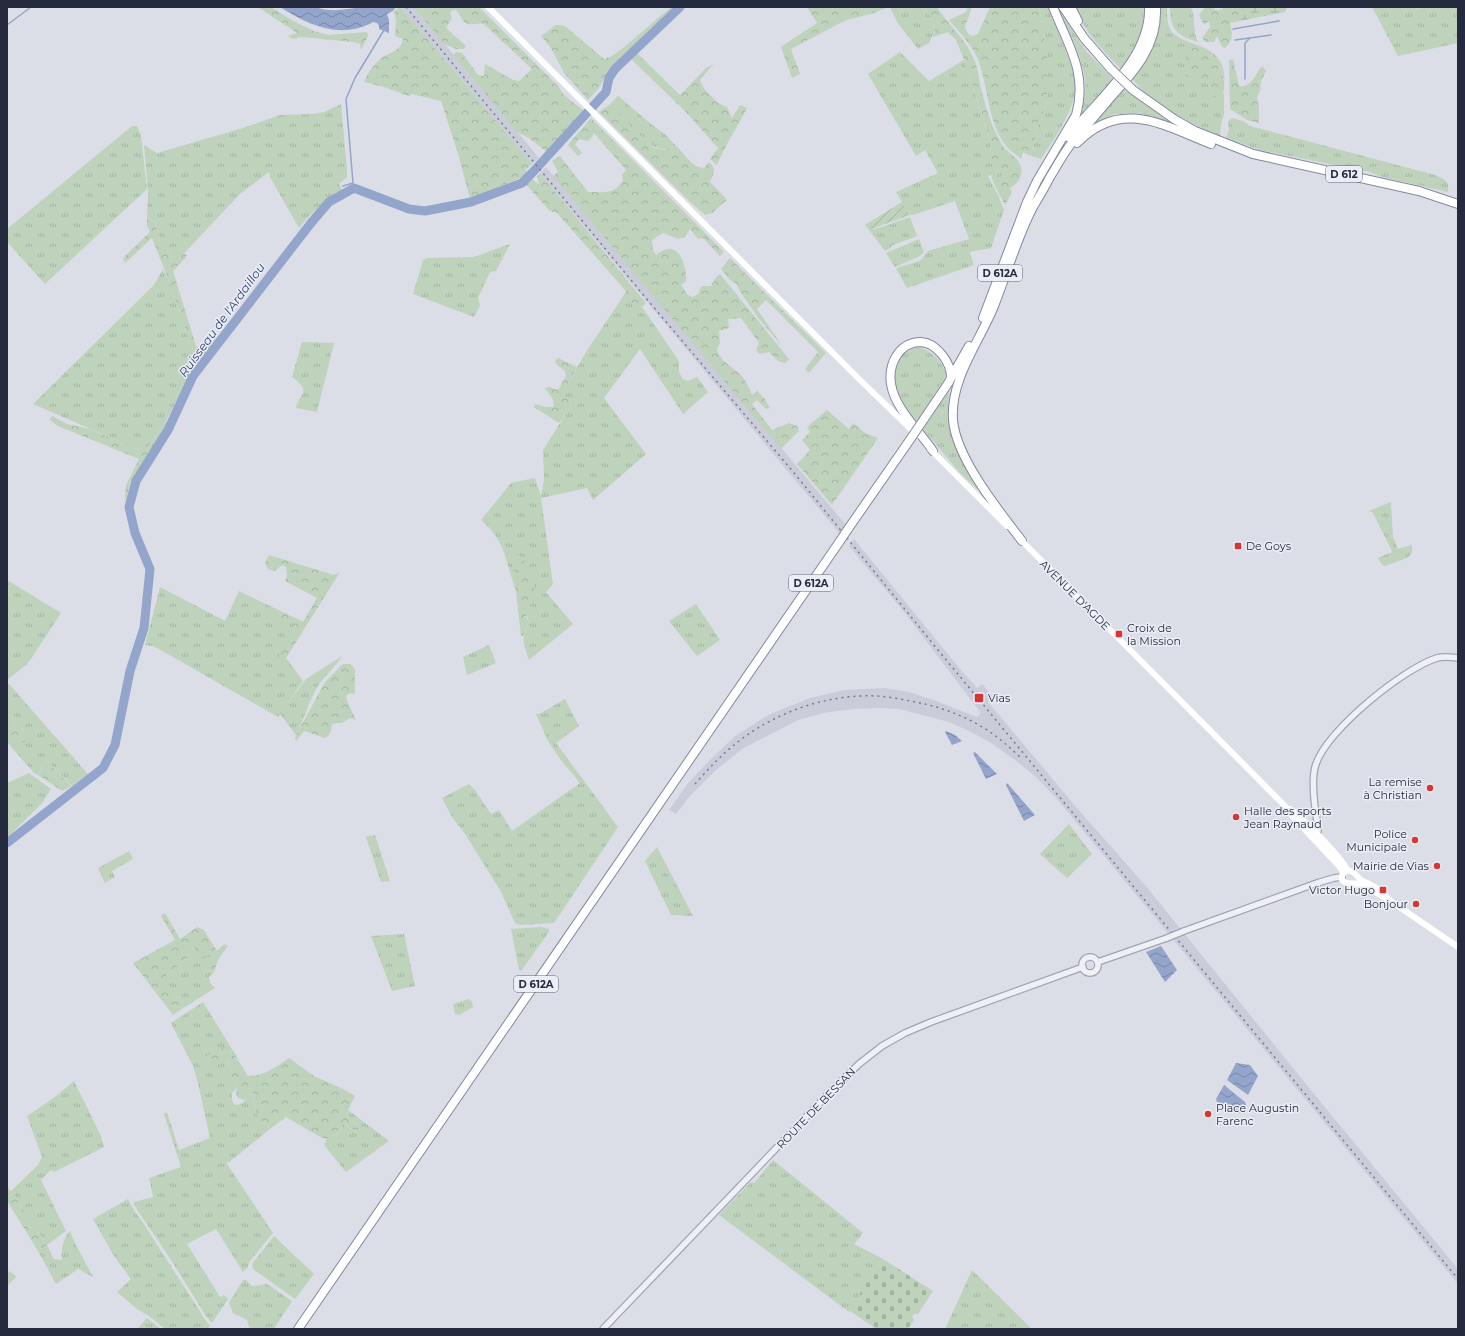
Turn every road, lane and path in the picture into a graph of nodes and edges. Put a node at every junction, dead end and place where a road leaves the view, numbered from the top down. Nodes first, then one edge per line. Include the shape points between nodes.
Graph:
1 (488, 7) edge
2 (1053, 7) edge
3 (1063, 7) edge
4 (1066, 7) edge
5 (1070, 7) edge
6 (1149, 7) edge
7 (1156, 7) edge
8 (1086, 36) junction
9 (1112, 68) junction
10 (1213, 139) junction
11 (1230, 146) junction
12 (1050, 159) junction
13 (1058, 163) junction
14 (1458, 200) edge
15 (1458, 204) edge
16 (976, 342) junction
17 (950, 377) junction
18 (947, 385) junction
19 (933, 451) junction
20 (1022, 541) junction
21 (1458, 658) edge
22 (1314, 835) junction
23 (1344, 873) junction
24 (1356, 876) junction
25 (1354, 884) junction
26 (1392, 902) junction
27 (1458, 946) edge
28 (1098, 962) junction
29 (1083, 967) junction
30 (298, 1329) edge
31 (602, 1329) edge

1 - 19 main road, AVENUE D'AGDE
2 - 12 highway, D 612A via 1078,67 1081,84 1076,115
3 - 9 highway, D 612 via 1084,38
4 - 8 highway, D 612
5 - 8 highway
6 - 12 highway, D 612A via 1146,33 1136,55
7 - 13 highway via 1153,37 1143,59
8 - 9 highway, D 612
9 - 10 highway, D 612, bridge via 1174,120
10 - 11 highway, D 612
10 - 13 highway, D 612 via 1139,118 1111,120 1079,141
11 - 14 highway, D 612 via 1420,188
11 - 15 highway, D 612 via 1253,154 1419,191
12 - 17 highway, D 612A via 1027,202 982,321
13 - 16 highway, D 612A via 1033,208 993,308
16 - 18 highway, D 612A
16 - 20 highway via 956,387 953,420 956,435 986,493
17 - 18 highway, D 612A
17 - 19 highway via 949,365 942,355 922,342 908,345 898,353 891,367 891,383 896,397
18 - 30 highway, D 612A, bridge
19 - 20 main road, AVENUE D'AGDE
20 - 22 main road, AVENUE D'AGDE via 1285,806 1296,814
21 - 22 street via 1438,657 1412,671 1385,688 1332,736 1319,756 1314,770 1318,831
22 - 23 main road, AVENUE D'AGDE
23 - 24 main road via 1353,872
23 - 25 main road via 1346,883
23 - 28 street, ROUTE DE BESSAN, bridge
24 - 25 main road
24 - 26 main road via 1376,887
25 - 26 main road via 1366,887
26 - 27 main road
28 - 29 street, ROUTE DE BESSAN via 1098,967 1093,972 1088,972
28 - 29 street, ROUTE DE BESSAN via 1089,957 1084,959
29 - 31 street, ROUTE DE BESSAN via 930,1022 882,1046 831,1091

